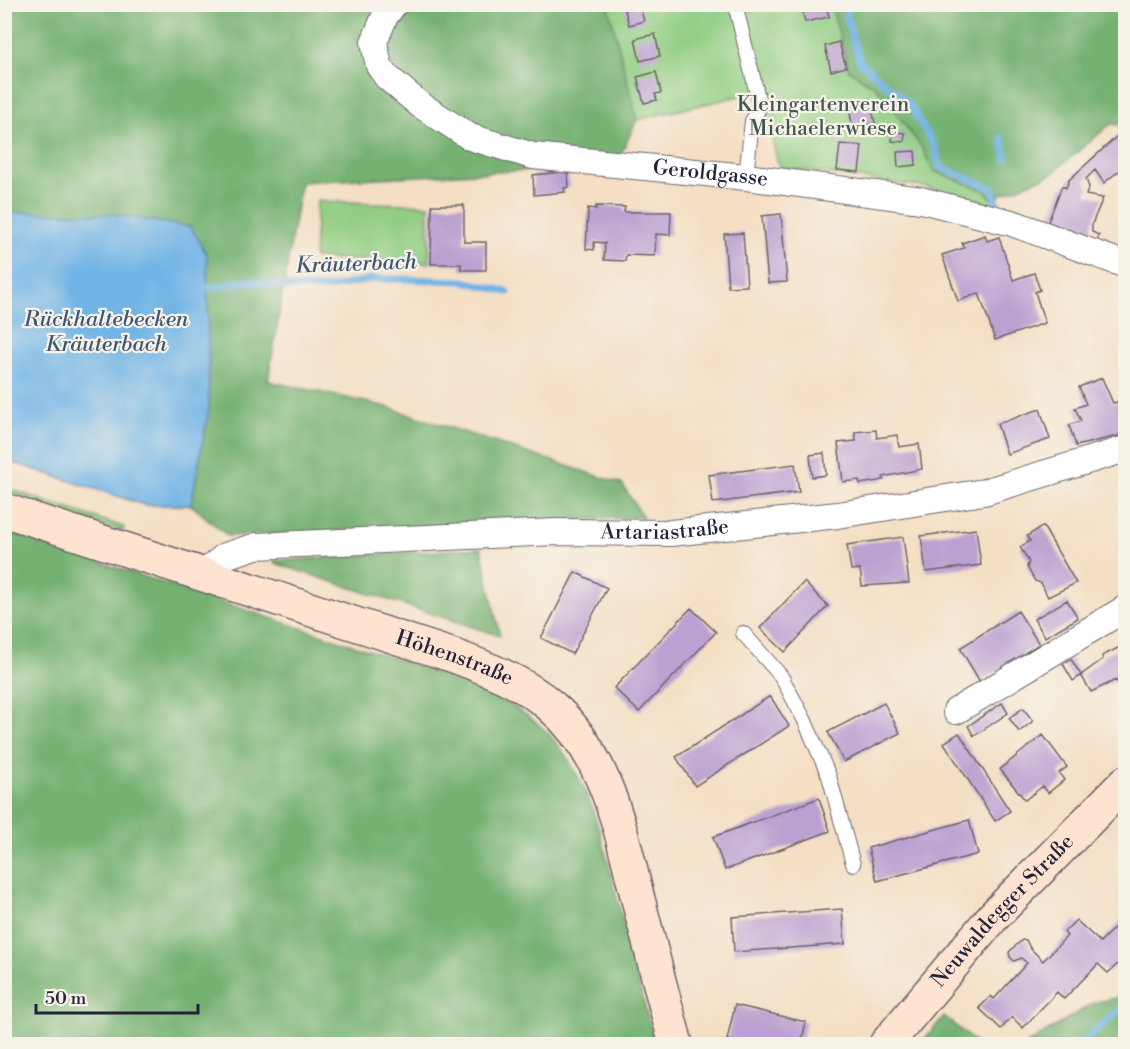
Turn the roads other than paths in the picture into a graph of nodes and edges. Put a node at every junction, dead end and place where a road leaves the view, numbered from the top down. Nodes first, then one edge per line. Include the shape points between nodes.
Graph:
1 (394, 4) edge
2 (735, 4) edge
3 (746, 177) junction
4 (1125, 265) edge
5 (1125, 449) edge
6 (4, 510) edge
7 (203, 574) junction
8 (1125, 608) edge
9 (743, 633) dead end
10 (956, 711) dead end
11 (1125, 782) edge
12 (853, 864) dead end
13 (675, 1044) edge
14 (886, 1044) edge

1 - 3 street, Geroldgasse via 374,42 379,66 419,104 470,137 532,156
2 - 3 lane via 760,106 752,121
3 - 4 street, Geroldgasse via 921,200 1012,223
5 - 7 street, Artariastraße via 984,492 854,513 671,533 556,532 256,546 225,556
6 - 7 main road, Höhenstraße
7 - 13 main road, Höhenstraße via 476,664 514,681 552,707 593,760 613,807
8 - 10 street
9 - 12 lane via 781,676 804,719 829,776
11 - 14 main road, Neuwaldegger Straße via 992,918

